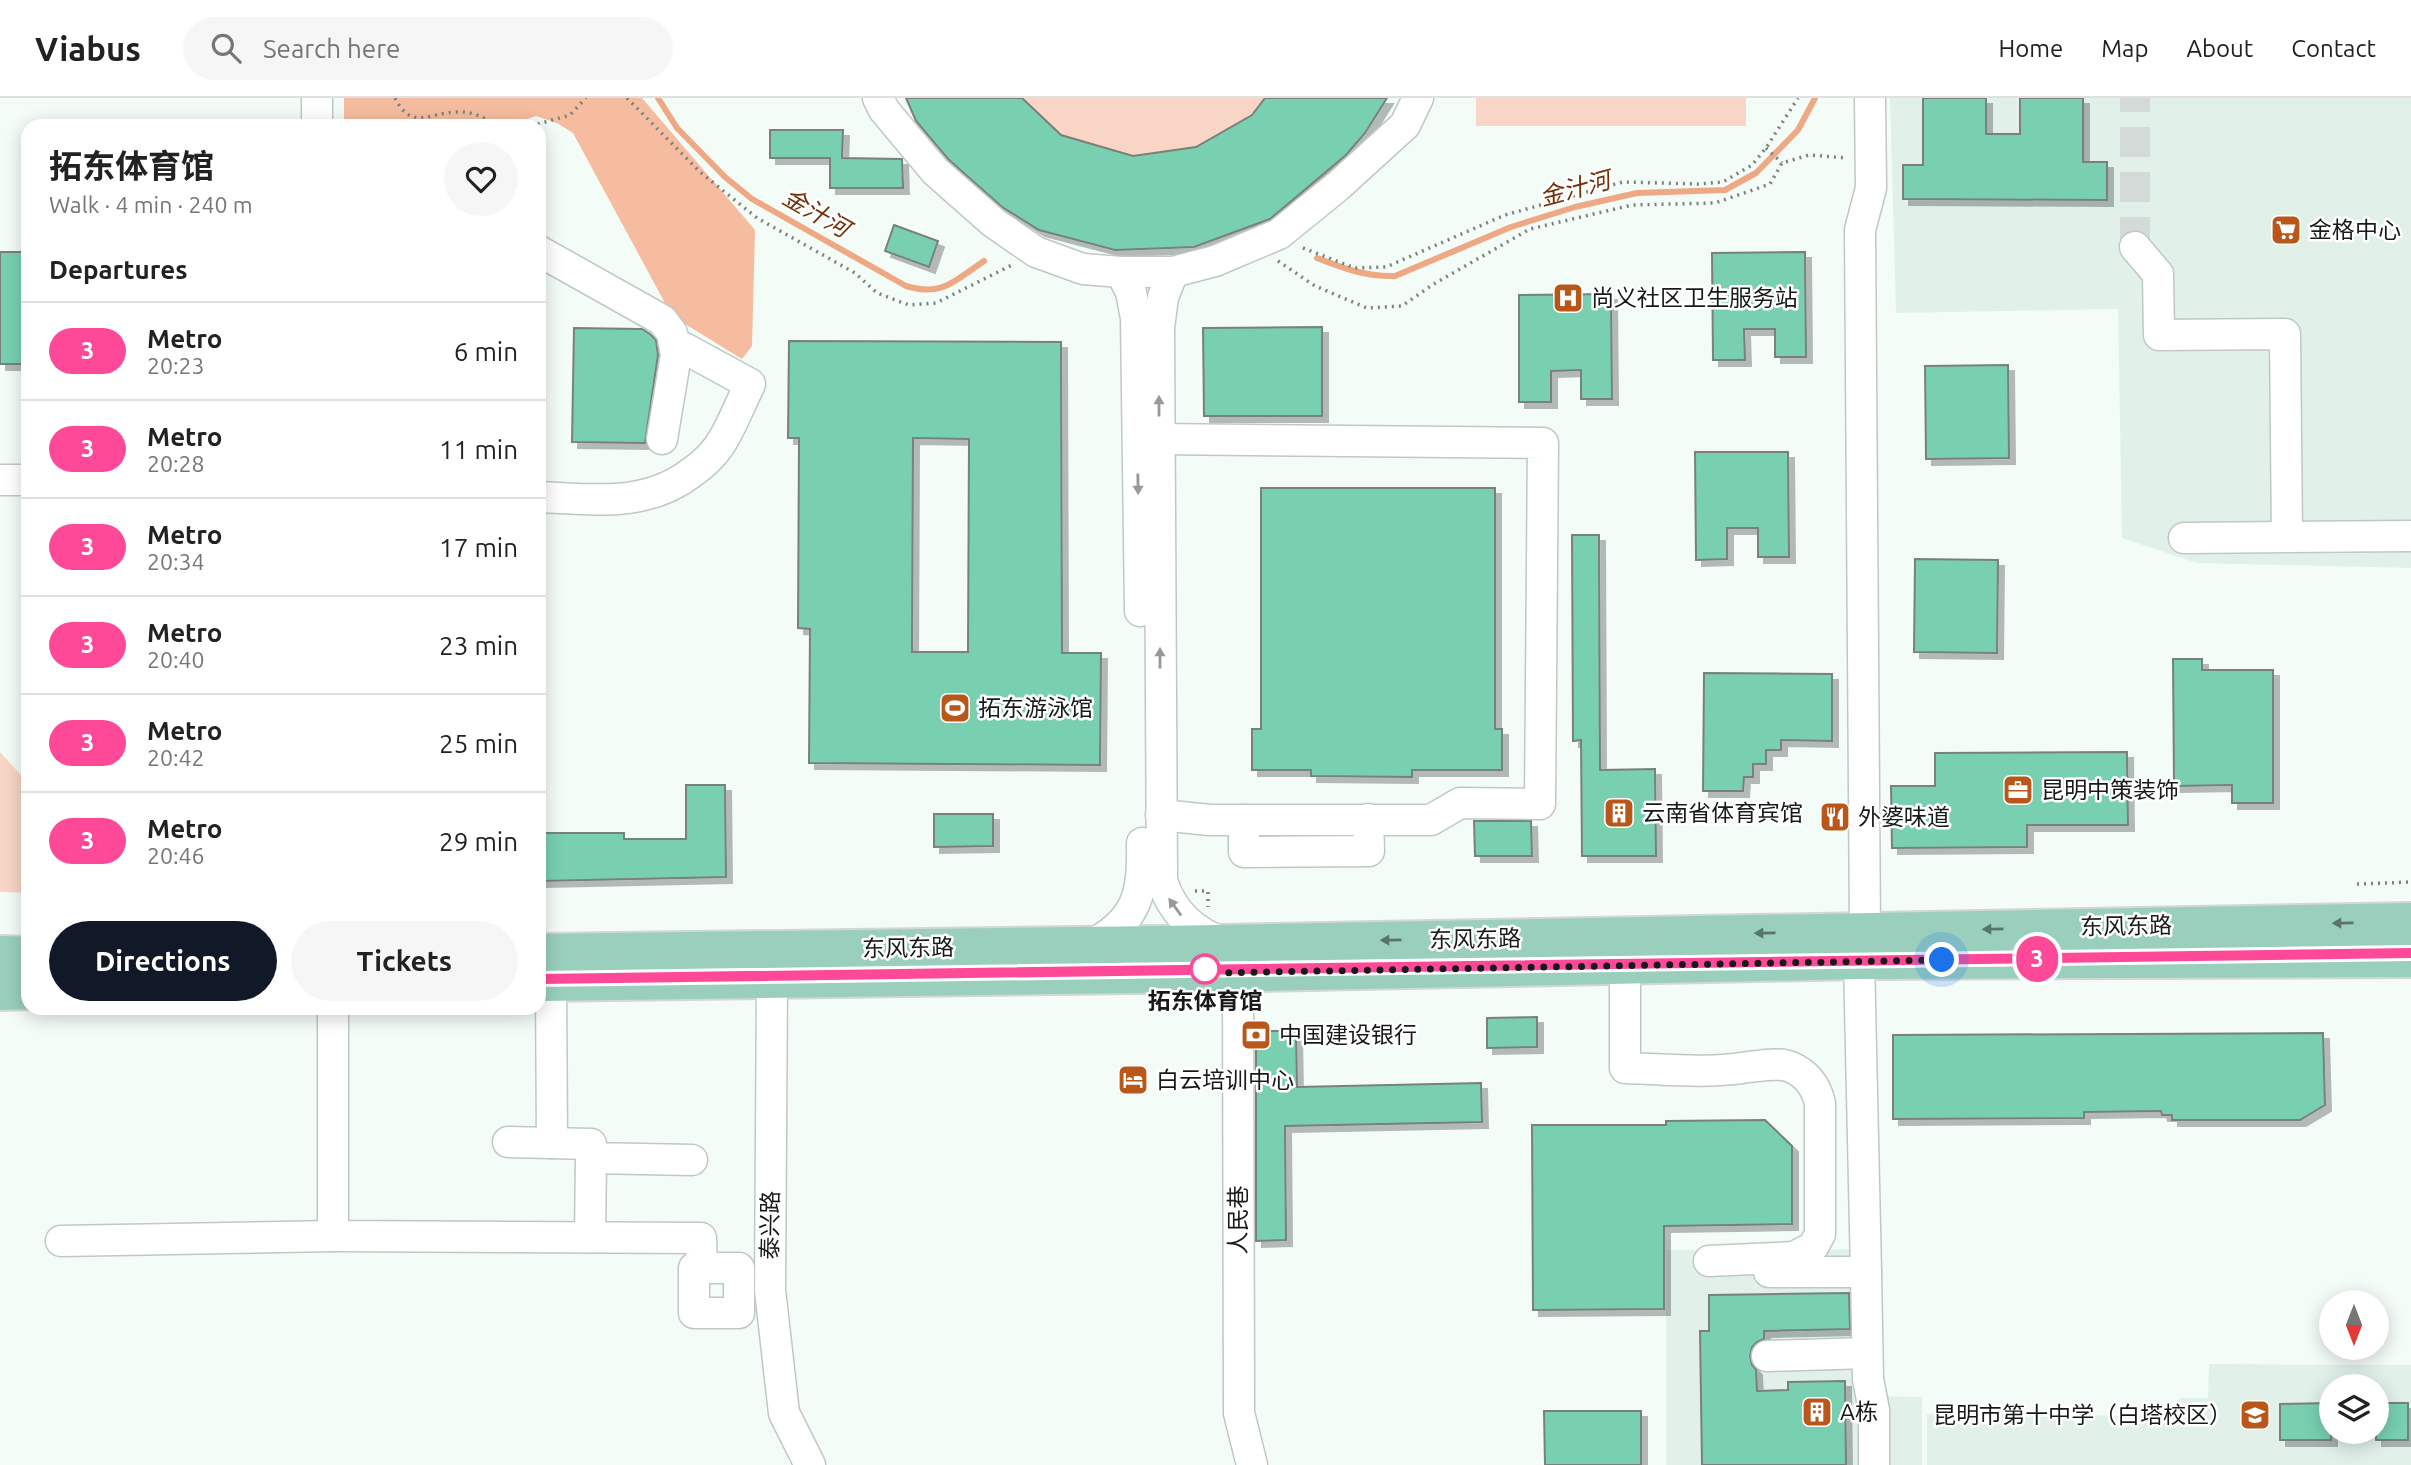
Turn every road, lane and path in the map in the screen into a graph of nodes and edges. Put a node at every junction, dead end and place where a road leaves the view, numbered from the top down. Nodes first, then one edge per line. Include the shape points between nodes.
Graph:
1 (317, 98) edge
2 (395, 98) edge
3 (586, 98) edge
4 (627, 98) edge
5 (878, 98) edge
6 (1418, 98) edge
7 (1798, 98) edge
8 (1870, 98) edge
9 (317, 119) edge
10 (418, 119) edge
11 (424, 119) edge
12 (487, 119) edge
13 (546, 122) edge
14 (1766, 148) junction
15 (1870, 159) junction
16 (1782, 163) junction
17 (1266, 239) junction
18 (2135, 247) tunnel mouth
19 (1036, 252) junction
20 (546, 255) edge
21 (1121, 272) junction
22 (1173, 272) junction
23 (684, 348) dead end
24 (662, 439) dead end
25 (1159, 439) junction
26 (0, 480) edge
27 (21, 480) edge
28 (546, 497) edge
29 (2287, 536) junction
30 (2411, 536) edge
31 (2184, 538) dead end
32 (1161, 815) junction
33 (2411, 882) edge
34 (2357, 884) dead end
35 (1192, 891) dead end
36 (1208, 907) dead end
37 (2411, 922) edge
38 (1862, 945) junction
39 (1089, 946) junction
40 (0, 955) edge
41 (21, 956) edge
42 (1248, 958) junction
43 (2411, 958) edge
44 (1625, 964) junction
45 (546, 972) edge
46 (546, 972) edge
47 (772, 979) junction
48 (21, 990) edge
49 (0, 991) edge
50 (333, 1015) edge
51 (545, 1015) edge
52 (508, 1142) dead end
53 (552, 1143) junction
54 (591, 1158) junction
55 (692, 1160) dead end
56 (333, 1236) junction
57 (590, 1237) junction
58 (61, 1241) dead end
59 (702, 1268) junction
60 (1866, 1272) junction
61 (739, 1286) junction
62 (770, 1286) junction
63 (1767, 1356) dead end
64 (1868, 1366) junction
65 (810, 1465) edge
66 (1252, 1465) edge
67 (1874, 1465) edge

1 - 9 street
2 - 10 path via 402,112
3 - 13 path via 570,116
4 - 19 path via 700,172 757,218 855,273 877,293 909,305 936,303
5 - 19 street via 935,171 994,223
6 - 17 street via 1405,125 1338,186
7 - 14 path
8 - 15 street
11 - 12 path via 456,112
14 - 16 path
14 - 17 path via 1752,165 1723,182 1623,182 1506,215 1386,267 1355,268 1299,246
15 - 16 path via 1808,155
15 - 38 street via 1871,188 1860,230
16 - 17 path via 1770,184 1715,203 1632,205 1530,229 1402,306 1367,308 1315,286
17 - 22 street via 1215,261
18 - 29 street via 2158,274 2160,335 2285,334
19 - 21 street via 1083,269
20 - 24 street via 662,320 672,333 676,355
21 - 22 street
21 -> 39 street via 1136,318 1143,880 1125,920
25 -> 22 street via 1159,328 1163,297
23 - 28 street via 750,384 724,439 707,461 652,495
32 -> 25 street
25 - 32 street via 1543,443 1540,804 1460,803 1431,820 1368,819 1368,851 1244,852 1244,820
26 - 27 street
29 - 30 street
29 - 31 street
42 -> 32 street via 1194,928 1166,895
33 - 34 path
35 - 36 path via 1208,891
37 -> 38 main road, 东风东路
38 -> 42 main road, 东风东路
38 - 43 main road, 东风东路
38 - 44 main road, 东风东路
38 - 60 street
39 - 42 main road, 东风东路
39 - 45 main road, 东风东路
40 - 41 main road
42 - 44 main road, 东风东路
42 - 47 main road, 东风东路
42 - 66 street, 人民巷 via 1239,1413
44 - 60 street via 1625,1068 1788,1066 1816,1088 1820,1103 1820,1234 1813,1247 1794,1257 1711,1267
46 - 47 main road, 东风东路
47 - 62 street, 泰兴路
48 - 49 main road
50 - 56 street
51 - 53 street
52 - 53 street
53 - 54 street via 591,1143
54 - 55 street
54 - 57 street
56 - 57 street
56 - 58 street
57 - 59 street via 701,1238
59 - 61 street via 739,1268
59 - 61 street via 694,1268 694,1312 739,1312
60 - 64 street
61 - 62 street
62 - 65 street, 泰兴路 via 784,1413
63 - 64 street
64 - 67 street

